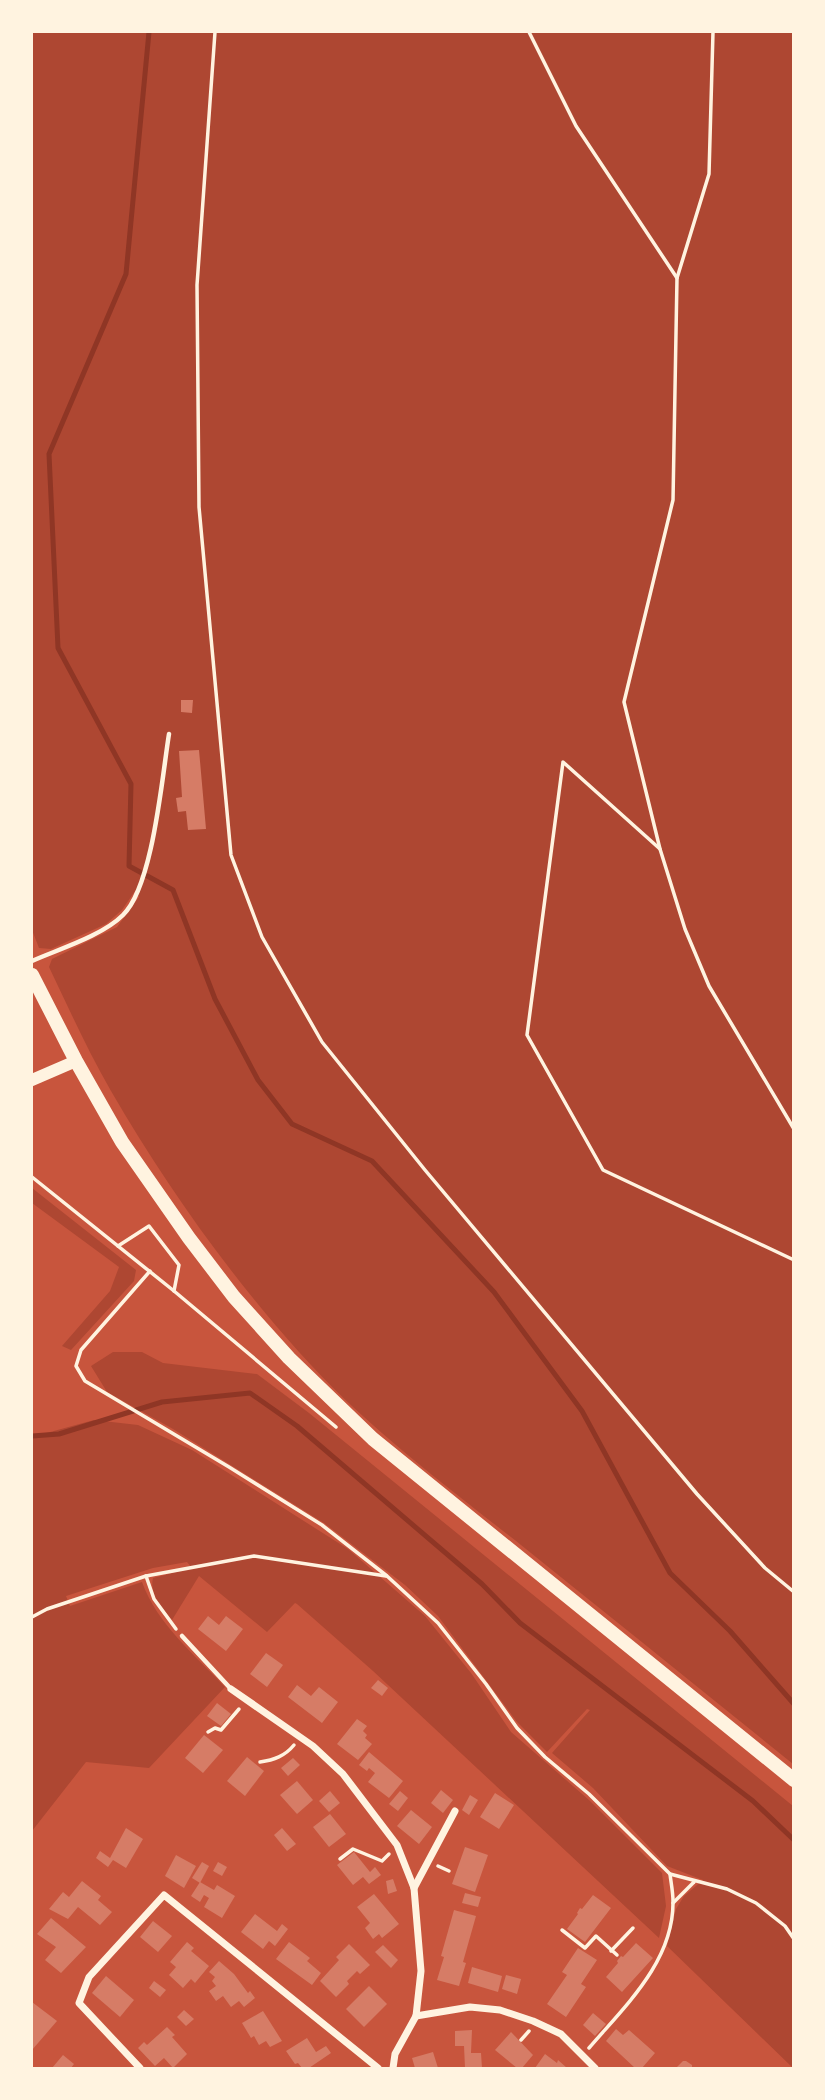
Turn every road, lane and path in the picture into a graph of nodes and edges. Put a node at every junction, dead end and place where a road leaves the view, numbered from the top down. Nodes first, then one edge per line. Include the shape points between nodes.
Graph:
1 (215, 32) edge
2 (529, 32) edge
3 (713, 32) edge
4 (677, 278) junction
5 (169, 734) dead end
6 (660, 849) junction
7 (32, 961) edge
8 (32, 975) edge
9 (76, 1061) junction
10 (32, 1080) edge
11 (793, 1129) edge
12 (32, 1177) edge
13 (118, 1246) junction
14 (793, 1260) edge
15 (174, 1291) dead end
16 (146, 1576) junction
17 (387, 1576) junction
18 (793, 1592) edge
19 (32, 1617) edge
20 (182, 1636) joint
21 (231, 1689) joint
22 (245, 1700) junction
23 (208, 1732) dead end
24 (299, 1736) junction
25 (260, 1762) dead end
26 (793, 1780) edge
27 (455, 1811) dead end
28 (397, 1845) junction
29 (340, 1858) dead end
30 (670, 1874) junction
31 (695, 1882) junction
32 (414, 1888) junction
33 (673, 1902) junction
34 (633, 1928) dead end
35 (562, 1930) dead end
36 (793, 1939) edge
37 (611, 1951) junction
38 (617, 1955) dead end
39 (416, 2016) junction
40 (582, 2055) junction
41 (140, 2068) edge
42 (378, 2068) edge
43 (393, 2068) edge
44 (595, 2068) edge

1 - 18 path via 197,285 199,507 231,855 262,937 322,1042 697,1494
2 - 4 path via 576,126
3 - 4 path via 709,174
4 - 6 path via 673,500 624,702
5 - 7 lane via 148,856 135,898 124,915 108,927
6 - 11 path via 709,986
6 - 14 path via 563,762 527,1035 603,1170
8 - 9 main road
9 - 10 main road
9 - 26 main road via 122,1142 188,1238 289,1358 373,1439
12 - 13 path
13 - 15 path via 149,1226 179,1265
13 - 17 path via 150,1271 81,1350 76,1366 85,1381 322,1525
16 - 17 path via 254,1556
16 - 19 path
16 - 20 path via 154,1599
17 - 30 path via 438,1623 517,1728
20 - 21 lane
21 - 22 street
22 - 23 path via 221,1730
22 - 24 street
24 - 25 path via 283,1755
24 - 28 street via 343,1774
27 - 32 street
28 - 29 path via 382,1861 353,1849
28 - 32 street
30 - 31 path
30 - 33 path
31 - 33 path
31 - 36 path via 727,1889 756,1903 785,1926
32 - 39 street via 421,1971
33 - 40 path via 660,1958 642,1986
34 - 37 path
35 - 37 path via 585,1948 596,1936
37 - 38 path
39 - 40 street via 470,2007 500,2010 561,2034
39 - 43 street via 395,2054
40 - 44 street
41 - 42 street via 79,2003 89,1977 164,1895

